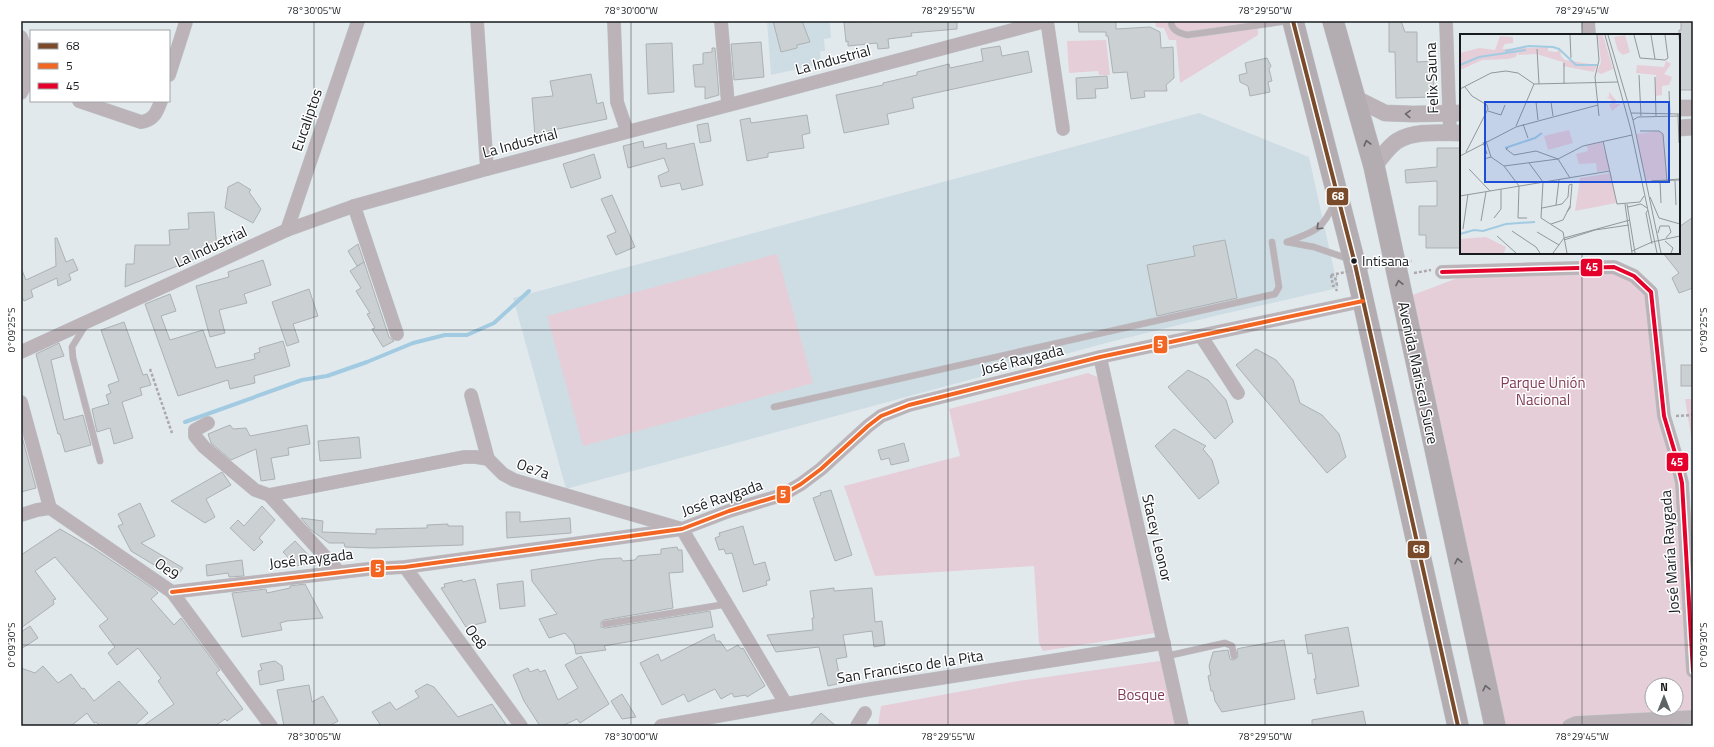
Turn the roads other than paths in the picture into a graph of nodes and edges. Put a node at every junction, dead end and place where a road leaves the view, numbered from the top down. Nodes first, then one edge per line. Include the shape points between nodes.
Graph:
1 (358, 21) edge
2 (476, 21) edge
3 (614, 21) edge
4 (721, 21) edge
5 (1047, 21) edge
6 (1171, 21) edge
7 (1287, 21) edge
8 (1293, 21) edge
9 (1333, 21) edge
10 (1446, 21) edge
11 (1588, 21) edge
12 (186, 22) dead end
13 (1589, 34) edge
14 (21, 37) edge
15 (170, 71) edge
16 (26, 87) edge
17 (1355, 98) junction
18 (82, 102) edge
19 (160, 102) edge
20 (728, 104) junction
21 (1680, 108) edge
22 (1693, 108) edge
23 (1455, 114) edge
24 (1063, 128) dead end
25 (1680, 128) edge
26 (1693, 128) edge
27 (628, 131) junction
28 (1456, 133) edge
29 (1374, 166) junction
30 (487, 169) junction
31 (1337, 197) junction
32 (354, 206) junction
33 (287, 230) junction
34 (1272, 242) dead end
35 (1354, 260) junction
36 (1442, 272) dead end
37 (1363, 300) junction
38 (88, 321) junction
39 (397, 334) dead end
40 (1201, 336) junction
41 (21, 352) edge
42 (1100, 357) junction
43 (1238, 393) dead end
44 (470, 396) dead end
45 (21, 402) edge
46 (774, 407) dead end
47 (208, 423) dead end
48 (488, 459) junction
49 (100, 461) dead end
50 (269, 495) junction
51 (50, 508) junction
52 (21, 515) edge
53 (682, 528) junction
54 (405, 567) junction
55 (339, 572) junction
56 (172, 592) junction
57 (726, 604) junction
58 (605, 624) dead end
59 (1166, 650) junction
60 (1234, 656) dead end
61 (1693, 671) edge
62 (786, 704) junction
63 (865, 712) dead end
64 (1693, 717) edge
65 (683, 724) edge
66 (271, 726) edge
67 (521, 726) edge
68 (660, 726) edge
69 (857, 726) edge
70 (1182, 726) edge
71 (1458, 726) edge
72 (1495, 726) edge
73 (1569, 726) edge

1 - 33 street, Eucaliptos
2 - 30 street
3 - 27 street via 617,102
4 - 20 street
5 - 20 street, La Industrial
5 - 24 street
6 - 7 lane via 1171,26 1177,32 1187,35
8 - 31 main road
9 - 17 main road, Avenida Mariscal Sucre
10 - 23 street, Felix Sauna
11 - 13 street
12 - 15 street
14 - 16 street via 27,67
23 -> 17 street via 1385,113
29 -> 17 main road, Avenida Mariscal Sucre
18 - 19 street via 141,122 155,115
20 - 27 street, La Industrial
21 - 22 street
23 - 28 street, Felix Sauna
25 - 26 street
27 - 30 street, La Industrial
28 - 29 street via 1406,137 1396,142
72 -> 29 main road, Avenida Mariscal Sucre
30 - 32 street, La Industrial
31 - 35 main road
31 -> 35 lane via 1329,216 1318,230 1287,242 1314,247
32 - 33 street, La Industrial
32 - 39 street
33 - 38 street, La Industrial
34 - 46 lane via 1279,287 1275,294
35 - 37 main road
36 - 61 street, José María Raygada via 1614,267 1634,276 1652,292 1664,416 1682,483
37 - 40 street, José Raygada
37 - 71 main road
38 - 41 street, La Industrial
38 - 49 lane via 72,347
40 - 42 street, José Raygada
40 - 43 street
42 - 53 street, José Raygada via 901,408 881,416 801,484 788,491
42 - 59 street, Stacey Leonor
44 - 48 street
45 - 51 street
47 - 50 street via 195,430 199,442 255,490
48 - 50 street via 464,457
48 - 53 street, Oe7a via 503,474 514,480
50 - 55 street
51 - 52 street
51 - 56 street, Oe9
53 - 54 street, José Raygada
53 - 57 street
54 - 55 street, José Raygada
54 - 67 street, Oe8
55 - 56 street, José Raygada
56 - 66 street, Oe9
57 - 58 lane
57 - 62 street
59 - 60 lane via 1225,643 1232,646
59 - 62 street, San Francisco de la Pita via 871,689
59 - 70 street, Stacey Leonor
62 - 65 street, San Francisco de la Pita
63 - 69 street
64 - 73 street via 1576,723
65 - 68 street, San Francisco de la Pita

